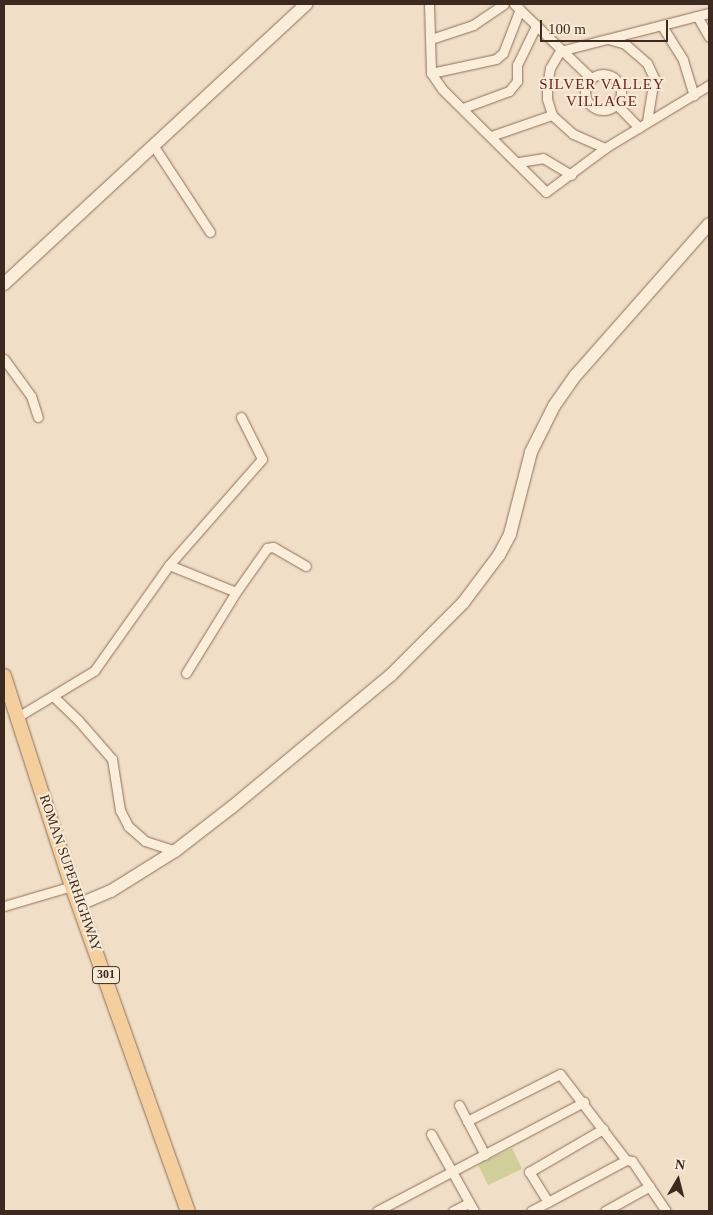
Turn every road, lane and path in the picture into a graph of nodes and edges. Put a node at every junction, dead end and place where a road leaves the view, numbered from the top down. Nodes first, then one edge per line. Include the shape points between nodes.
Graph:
1 (306, 4) edge
2 (429, 4) edge
3 (504, 4) edge
4 (517, 7) edge
5 (709, 13) edge
6 (697, 16) junction
7 (536, 26) junction
8 (662, 26) junction
9 (709, 37) edge
10 (431, 38) junction
11 (606, 38) junction
12 (560, 51) junction
13 (431, 73) junction
14 (591, 78) junction
15 (709, 85) edge
16 (694, 95) junction
17 (616, 104) junction
18 (464, 108) junction
19 (552, 115) junction
20 (647, 121) junction
21 (639, 128) junction
22 (491, 136) junction
23 (153, 145) junction
24 (605, 148) junction
25 (519, 162) junction
26 (572, 175) junction
27 (709, 224) edge
28 (210, 232) dead end
29 (4, 284) edge
30 (4, 359) edge
31 (38, 417) dead end
32 (241, 417) dead end
33 (169, 564) junction
34 (306, 566) dead end
35 (236, 592) junction
36 (186, 673) dead end
37 (4, 676) edge
38 (53, 696) junction
39 (19, 716) junction
40 (175, 851) junction
41 (72, 886) junction
42 (80, 904) junction
43 (4, 906) edge
44 (584, 1102) junction
45 (459, 1105) dead end
46 (467, 1121) junction
47 (603, 1130) junction
48 (431, 1134) dead end
49 (484, 1155) junction
50 (626, 1160) junction
51 (452, 1172) junction
52 (650, 1186) junction
53 (548, 1202) junction
54 (471, 1207) edge
55 (188, 1211) edge
56 (377, 1211) edge
57 (454, 1211) edge
58 (531, 1211) edge
59 (605, 1211) edge
60 (666, 1211) edge

1 - 23 street
2 - 10 street
3 - 10 street via 473,25
4 - 7 street
4 - 13 street via 503,53 496,59
5 - 6 street
6 - 8 street
6 - 9 street
7 - 12 street
7 - 18 street via 517,65 517,82 508,91
8 - 11 street
8 - 16 street via 683,60
10 - 13 street
11 - 12 street
11 - 20 street via 625,44 647,63 654,84
12 - 14 street
12 - 19 street via 550,68 547,85 546,99
13 - 18 street via 442,89
14 - 17 street via 608,74 618,81 621,93
14 - 17 street via 584,88 589,104 600,110
15 - 16 street
16 - 20 street
17 - 21 street
18 - 22 street
19 - 22 street
19 - 24 street via 572,134
20 - 21 street
21 - 24 street
22 - 25 street
23 - 28 street
23 - 29 street
24 - 26 street
25 - 26 street via 543,158
25 - 26 street via 546,192
27 - 40 street via 582,367 554,406 531,452 510,534 499,555 463,603 391,675
30 - 31 street via 31,396
32 - 33 street via 262,459
33 - 35 street
33 - 38 street via 94,671
34 - 35 street via 273,547 267,548
35 - 36 street
37 - 39 main road, ROMAN SUPERHIGHWAY / 301
38 - 39 street
38 - 40 street via 112,759 120,810 128,826 145,842
39 - 41 main road, ROMAN SUPERHIGHWAY / 301
40 - 42 street via 111,890
41 - 42 main road, ROMAN SUPERHIGHWAY / 301
41 - 43 street
42 - 55 main road, ROMAN SUPERHIGHWAY / 301
44 - 46 street via 560,1074
44 - 47 street
44 - 49 street
45 - 46 street
46 - 49 street
47 - 50 street
47 - 53 street via 529,1172
48 - 51 street
49 - 51 street
50 - 52 street via 632,1161
50 - 53 street
51 - 54 street
51 - 56 street
52 - 59 street
52 - 60 street
53 - 58 street
54 - 57 street

